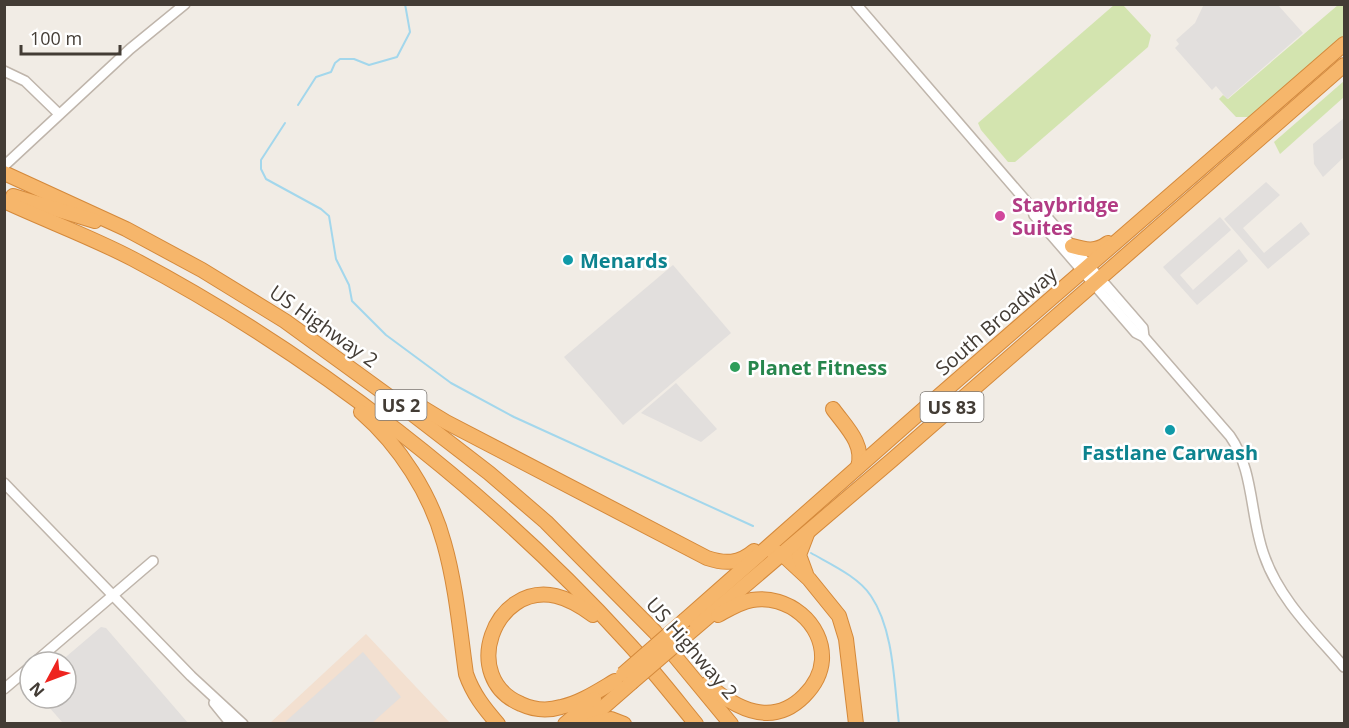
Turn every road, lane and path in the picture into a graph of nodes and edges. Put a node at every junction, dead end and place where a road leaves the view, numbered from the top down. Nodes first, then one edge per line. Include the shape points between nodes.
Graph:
1 (185, 4) edge
2 (856, 4) edge
3 (1342, 50) edge
4 (1344, 65) edge
5 (4, 71) edge
6 (1310, 94) junction
7 (59, 114) junction
8 (1241, 134) junction
9 (1256, 143) junction
10 (4, 166) edge
11 (4, 173) edge
12 (1185, 183) junction
13 (4, 193) edge
14 (4, 201) edge
15 (1032, 208) junction
16 (1137, 225) junction
17 (126, 229) junction
18 (1145, 239) junction
19 (1072, 246) junction
20 (1092, 275) junction
21 (307, 365) junction
22 (385, 392) junction
23 (833, 410) dead end
24 (854, 471) junction
25 (4, 483) edge
26 (809, 529) junction
27 (781, 553) junction
28 (153, 561) dead end
29 (751, 562) junction
30 (809, 579) junction
31 (112, 595) junction
32 (688, 628) junction
33 (630, 645) junction
34 (49, 650) edge
35 (675, 657) junction
36 (1344, 667) edge
37 (191, 676) junction
38 (18, 677) edge
39 (623, 679) junction
40 (4, 689) edge
41 (231, 723) edge
42 (243, 723) edge
43 (498, 723) edge
44 (565, 723) edge
45 (584, 723) edge
46 (592, 723) edge
47 (624, 723) edge
48 (696, 723) edge
49 (731, 723) edge
50 (856, 723) edge

1 - 7 street
2 - 15 street
3 - 6 highway
3 - 8 highway, South Broadway / US 83
3 - 9 highway via 1303,92 1255,134
4 - 6 highway, South Broadway / US 83
5 - 7 street via 25,81
6 - 9 highway, South Broadway / US 83
7 - 10 street
8 - 12 highway, South Broadway / US 83
8 - 18 highway via 1243,146 1190,192
9 - 18 highway, South Broadway / US 83
11 - 17 highway, US Highway 2 / US 2
12 - 16 highway, South Broadway / US 83
12 - 20 highway via 1154,218
13 - 17 highway
14 - 21 highway, US 2 via 132,259
15 - 19 street via 1040,209
15 - 20 street via 1034,215
16 - 19 highway via 1101,249 1091,251
16 - 20 highway, South Broadway / US 83
17 - 22 highway, US Highway 2 / US 2 via 285,321
18 - 20 highway, South Broadway / US 83
19 - 20 street
20 - 24 highway, South Broadway / US 83
20 - 26 highway, South Broadway / US 83 via 1010,357
20 - 36 street via 1136,333 1144,337 1238,448 1265,559 1300,617
21 - 33 highway, US 2 via 374,413 533,546
21 - 43 highway via 383,435 423,492 444,543 466,674 480,704
22 - 24 highway via 418,405 718,562 731,563 750,555 825,490
22 - 35 highway, US Highway 2 / US 2 via 546,522
23 - 24 highway via 856,440 861,459
24 - 29 highway, South Broadway / US 83
25 - 31 street
26 - 27 highway, South Broadway / US 83
26 - 30 highway via 799,555
27 - 29 highway
27 - 30 highway
27 - 32 highway, South Broadway / US 83
28 - 31 street
29 - 32 highway, South Broadway / US 83
30 - 50 highway via 844,630
31 - 34 street
31 - 37 street
32 - 35 highway via 752,600 790,606 802,614 817,636 822,660 818,676 792,706 777,712 755,711 728,701
32 - 39 highway, South Broadway / US 83, bridge
33 - 39 highway via 581,606 549,595 524,600 507,610 491,636 488,650 492,674 506,695 540,710 561,708
33 - 48 highway, US 2
35 - 49 highway, US Highway 2 / US 2
37 - 41 street
37 - 42 street
38 - 40 street
39 - 44 highway, South Broadway / US 83
39 - 45 highway, South Broadway / US 83
46 - 47 highway via 611,719

